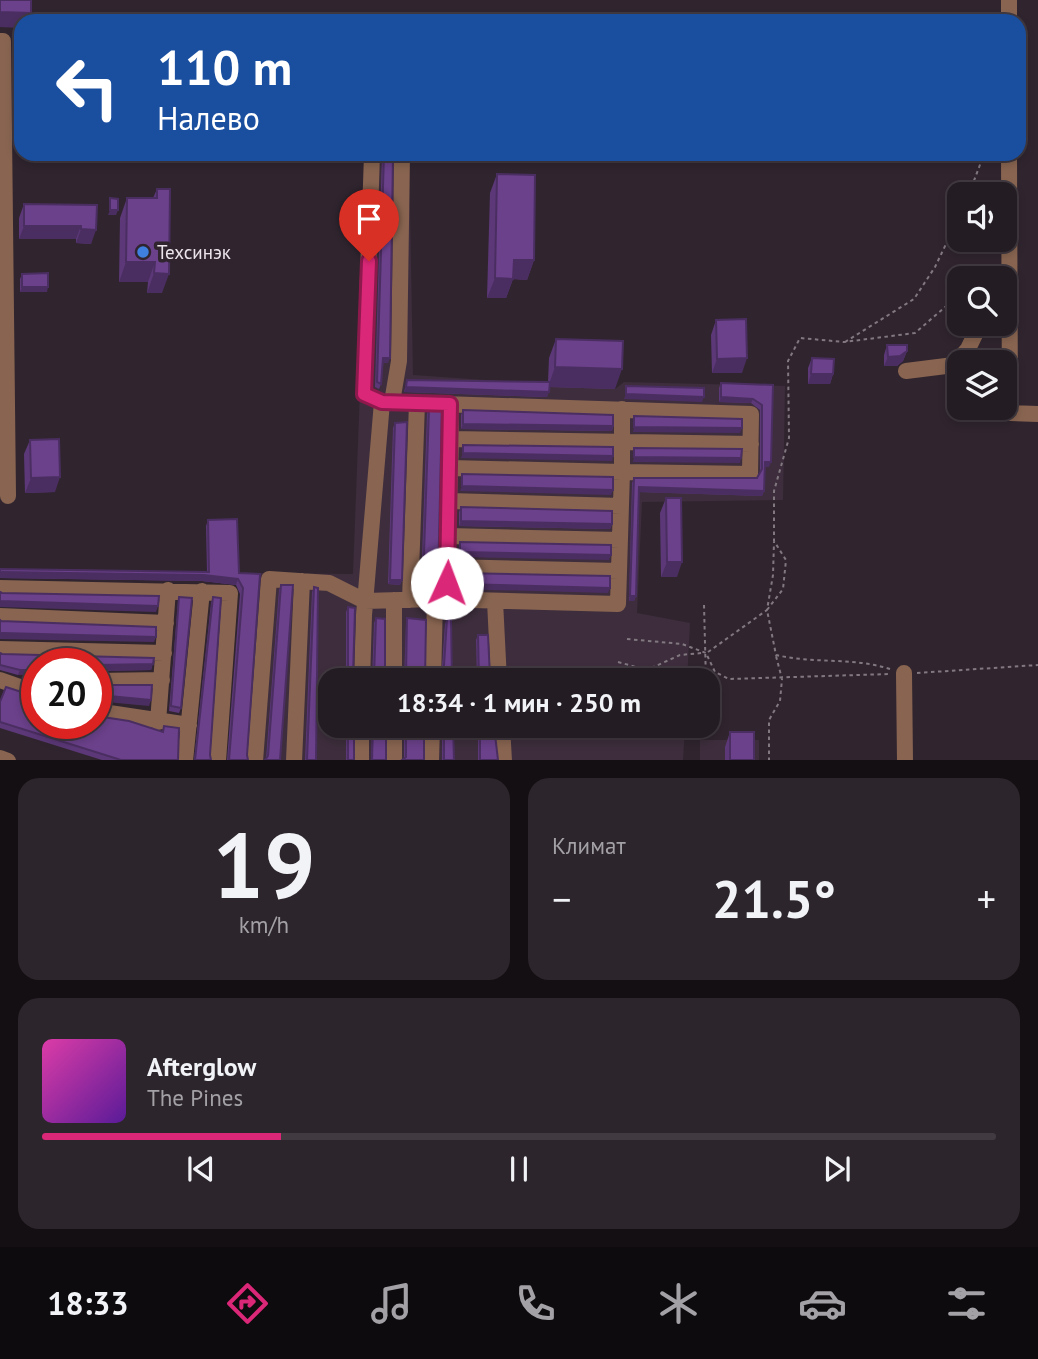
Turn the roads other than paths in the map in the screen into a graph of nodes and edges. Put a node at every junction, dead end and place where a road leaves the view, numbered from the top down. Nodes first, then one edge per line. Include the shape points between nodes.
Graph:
1 (0, 41) edge
2 (372, 161) edge
3 (402, 161) edge
4 (1009, 161) edge
5 (1010, 261) junction
6 (1007, 266) edge
7 (974, 336) edge
8 (906, 371) dead end
9 (387, 402) junction
10 (417, 403) junction
11 (450, 404) junction
12 (622, 410) junction
13 (1038, 414) edge
14 (451, 439) junction
15 (622, 442) junction
16 (751, 444) junction
17 (450, 468) junction
18 (622, 472) junction
19 (8, 495) dead end
20 (449, 501) junction
21 (621, 506) junction
22 (448, 536) junction
23 (620, 540) junction
24 (447, 567) junction
25 (619, 570) junction
26 (302, 582) junction
27 (0, 588) edge
28 (169, 590) junction
29 (202, 591) junction
30 (441, 599) junction
31 (402, 600) junction
32 (365, 601) junction
33 (495, 601) junction
34 (0, 616) edge
35 (166, 623) junction
36 (0, 649) edge
37 (164, 653) junction
38 (362, 668) edge
39 (395, 668) edge
40 (434, 668) edge
41 (498, 668) edge
42 (904, 674) road end
43 (162, 680) junction
44 (1, 681) edge
45 (21, 681) edge
46 (112, 681) edge
47 (21, 688) edge
48 (112, 714) edge
49 (158, 722) junction
50 (188, 724) junction
51 (362, 738) edge
52 (394, 738) edge
53 (431, 738) edge
54 (503, 738) edge
55 (185, 760) edge
56 (218, 760) edge
57 (255, 760) edge
58 (294, 760) edge
59 (361, 760) edge
60 (394, 760) edge
61 (430, 760) edge
62 (504, 760) edge
63 (905, 760) edge

1 - 19 street
2 - 9 street via 364,394
3 - 9 street via 399,361
4 - 5 street
5 - 6 street
5 - 13 street via 1010,413
7 - 8 street via 954,365
9 - 10 street
9 - 32 street
10 - 11 street
10 - 31 street
11 - 12 street
11 - 14 street
12 - 15 street
12 - 16 street via 751,414
14 - 15 street
14 - 17 street
15 - 16 street
15 - 18 street
16 - 18 street via 750,474
17 - 18 street
17 - 20 street
18 - 21 street
20 - 21 street
20 - 22 street
21 - 23 street
22 - 23 street
22 - 24 street
23 - 25 street
24 - 25 street
24 - 30 street
25 - 33 street via 618,604
26 - 32 street via 329,583
26 - 57 street via 269,579
26 - 58 street
27 - 28 street
28 - 29 street
28 - 35 street
29 - 50 street
29 - 56 street via 227,592 232,598
30 - 31 street
30 - 33 street
30 - 40 street
31 - 32 street
31 - 39 street
32 - 38 street
33 - 41 street
34 - 35 street
35 - 37 street
36 - 37 street
37 - 43 street
42 - 63 street
43 - 46 street
43 - 49 street
44 - 45 street
44 - 47 street
48 - 49 street
49 - 50 street
50 - 55 street
51 - 59 street
52 - 60 street
53 - 61 street
54 - 62 street

